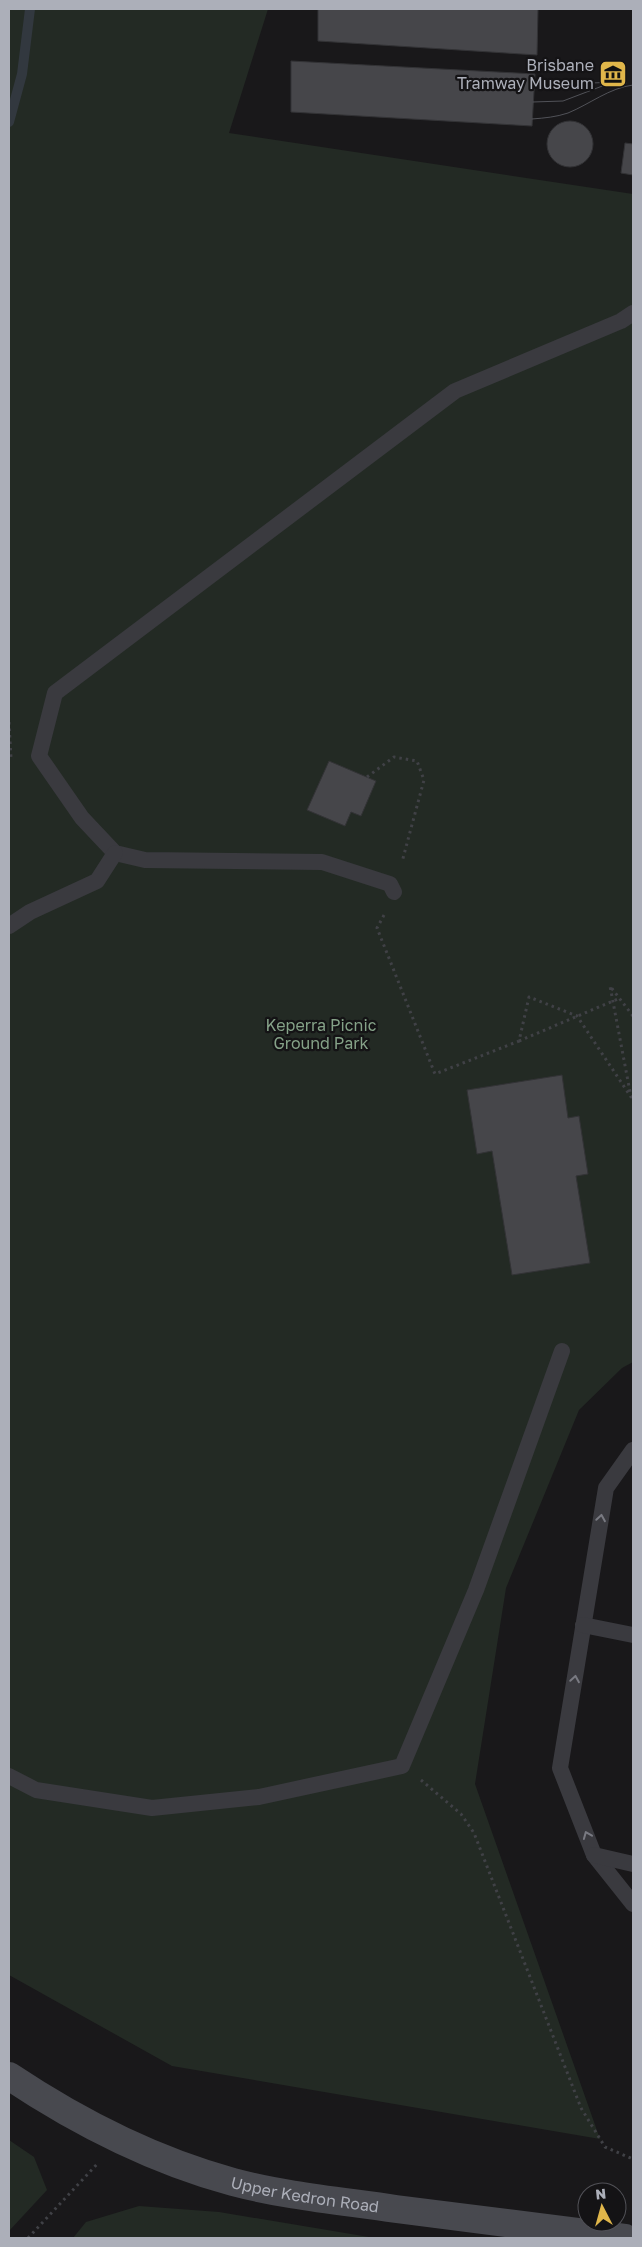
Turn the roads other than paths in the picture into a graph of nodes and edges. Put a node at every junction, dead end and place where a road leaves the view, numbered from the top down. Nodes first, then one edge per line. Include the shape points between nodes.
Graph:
1 (633, 314) edge
2 (115, 853) junction
3 (394, 892) road end
4 (9, 926) edge
5 (562, 1350) dead end
6 (633, 1450) edge
7 (584, 1625) junction
8 (633, 1635) edge
9 (9, 1776) edge
10 (594, 1855) junction
11 (633, 1864) edge
12 (633, 1904) edge
13 (9, 2076) edge
14 (625, 2238) edge

1 - 2 lane via 455,391 55,692 39,756 82,818
2 - 3 lane via 145,860 322,862 390,884
2 - 4 lane via 97,881 30,912
5 - 9 lane via 476,1590 402,1766 259,1797 152,1808 36,1790
7 -> 6 lane via 606,1488
7 - 8 lane
10 -> 7 lane via 560,1768
10 - 11 lane
10 - 12 lane
13 - 14 main road, Upper Kedron Road via 53,2105 114,2138 233,2182 296,2195

